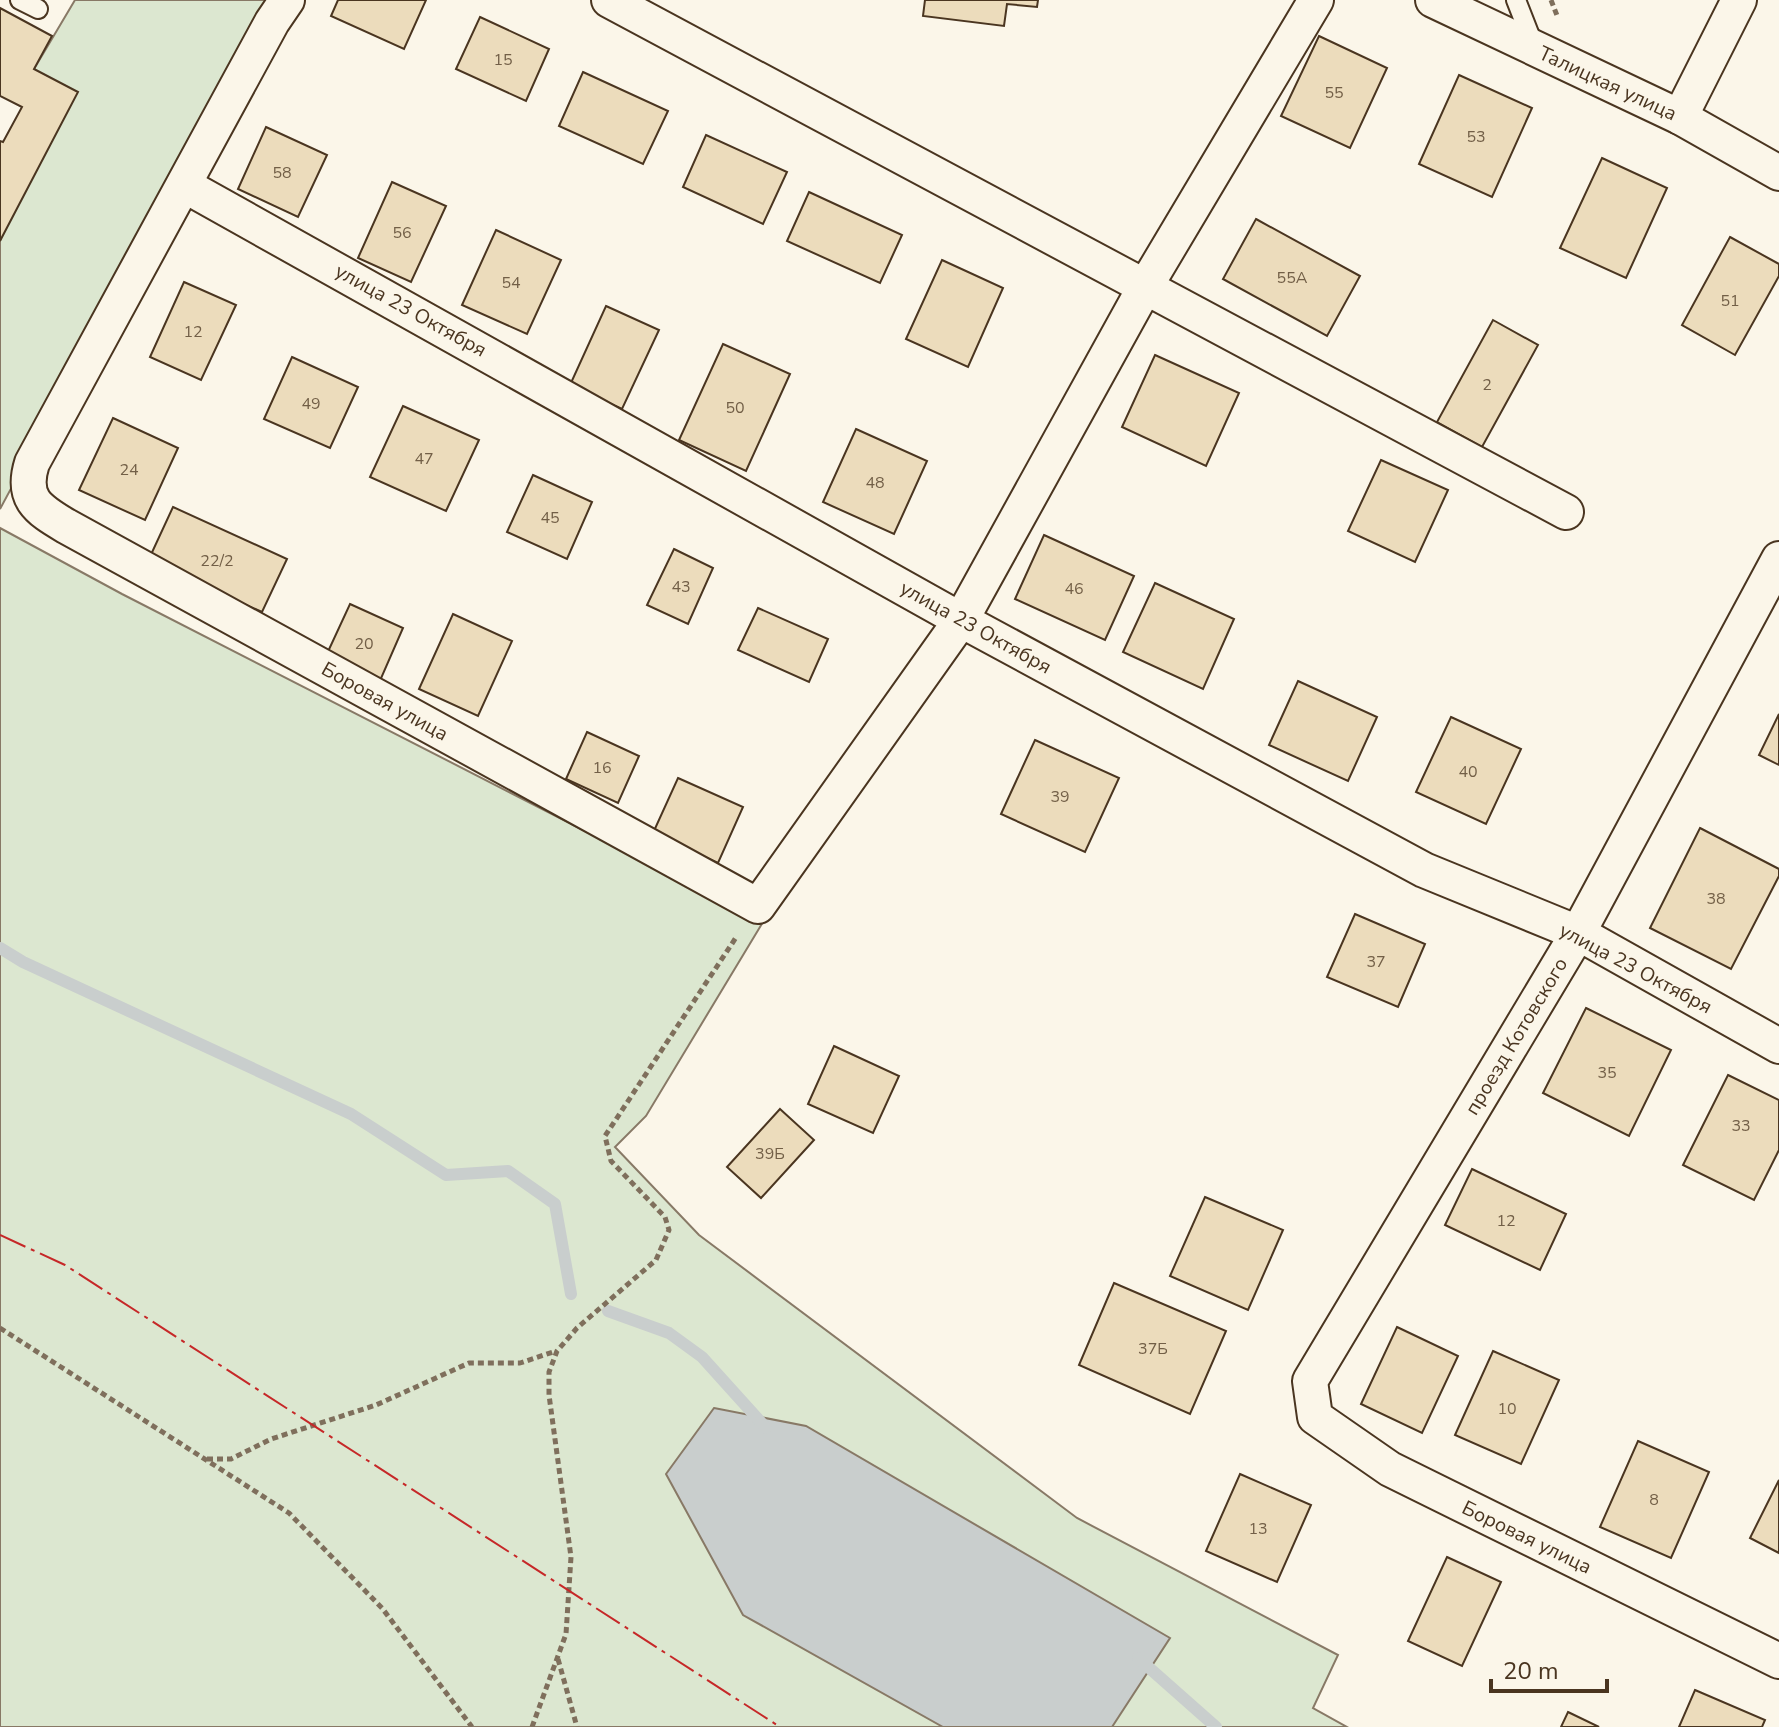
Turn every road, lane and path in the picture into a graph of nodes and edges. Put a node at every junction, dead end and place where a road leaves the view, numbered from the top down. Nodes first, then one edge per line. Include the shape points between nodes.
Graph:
1 (20, 0) edge
2 (287, 0) edge
3 (609, 0) edge
4 (1316, 0) edge
5 (1433, 0) edge
6 (1516, 0) edge
7 (1739, 0) edge
8 (38, 9) dead end
9 (1535, 48) junction
10 (1680, 117) junction
11 (1779, 173) edge
12 (184, 185) junction
13 (1145, 287) junction
14 (1566, 512) dead end
15 (1779, 559) edge
16 (961, 620) junction
17 (758, 906) junction
18 (1578, 933) junction
19 (1779, 1046) edge
20 (0, 1328) edge
21 (557, 1351) junction
22 (1310, 1381) joint
23 (203, 1459) junction
24 (557, 1657) junction
25 (1779, 1661) edge
26 (472, 1727) edge
27 (532, 1727) edge
28 (577, 1727) edge

1 - 8 lane
2 - 12 street
3 - 13 street
4 - 13 street
5 - 9 street, Талицкая улица
6 - 9 lane
7 - 10 street
9 - 10 street, Талицкая улица
10 - 11 street, Талицкая улица
12 - 16 street, улица 23 Октября
12 - 17 street, Боровая улица via 32,463 26,482 31,499 66,526
13 - 14 street
13 - 16 street
15 - 18 street, проезд Котовского
16 - 17 street
16 - 18 street, улица 23 Октября via 1424,870
17 - 21 path via 605,1136 611,1161 665,1217 669,1230 656,1260
18 - 19 street, улица 23 Октября
18 - 22 street, проезд Котовского
20 - 23 path
21 - 23 path via 520,1363 469,1363 376,1405 271,1439 231,1459
21 - 24 path via 549,1372 549,1395 571,1557 566,1634
22 - 25 street, Боровая улица via 1315,1417 1390,1469
23 - 26 path via 299,1524 382,1608
24 - 27 path
24 - 28 path

